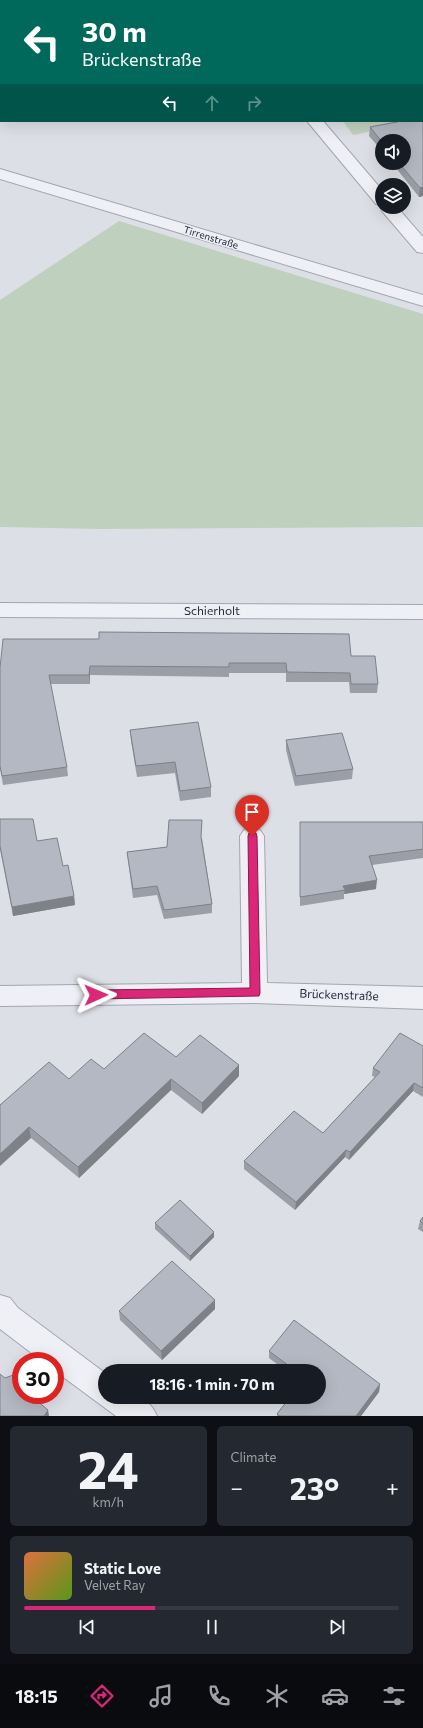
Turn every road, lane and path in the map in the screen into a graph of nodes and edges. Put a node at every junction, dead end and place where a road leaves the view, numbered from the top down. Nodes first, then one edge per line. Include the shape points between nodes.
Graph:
1 (316, 122) edge
2 (0, 174) edge
3 (375, 192) edge
4 (394, 214) edge
5 (423, 248) edge
6 (423, 301) edge
7 (0, 610) edge
8 (423, 612) edge
9 (252, 836) dead end
10 (255, 993) junction
11 (0, 996) edge
12 (423, 998) edge
13 (0, 1308) edge
14 (98, 1386) edge
15 (124, 1404) edge
16 (142, 1416) edge

1 - 3 street
2 - 6 street, Tirrenstraße
4 - 5 street
7 - 8 street, Schierholt
9 - 10 street
10 - 11 street, Brückenstraße
10 - 12 street, Brückenstraße
13 - 14 street via 8,1318
15 - 16 street

